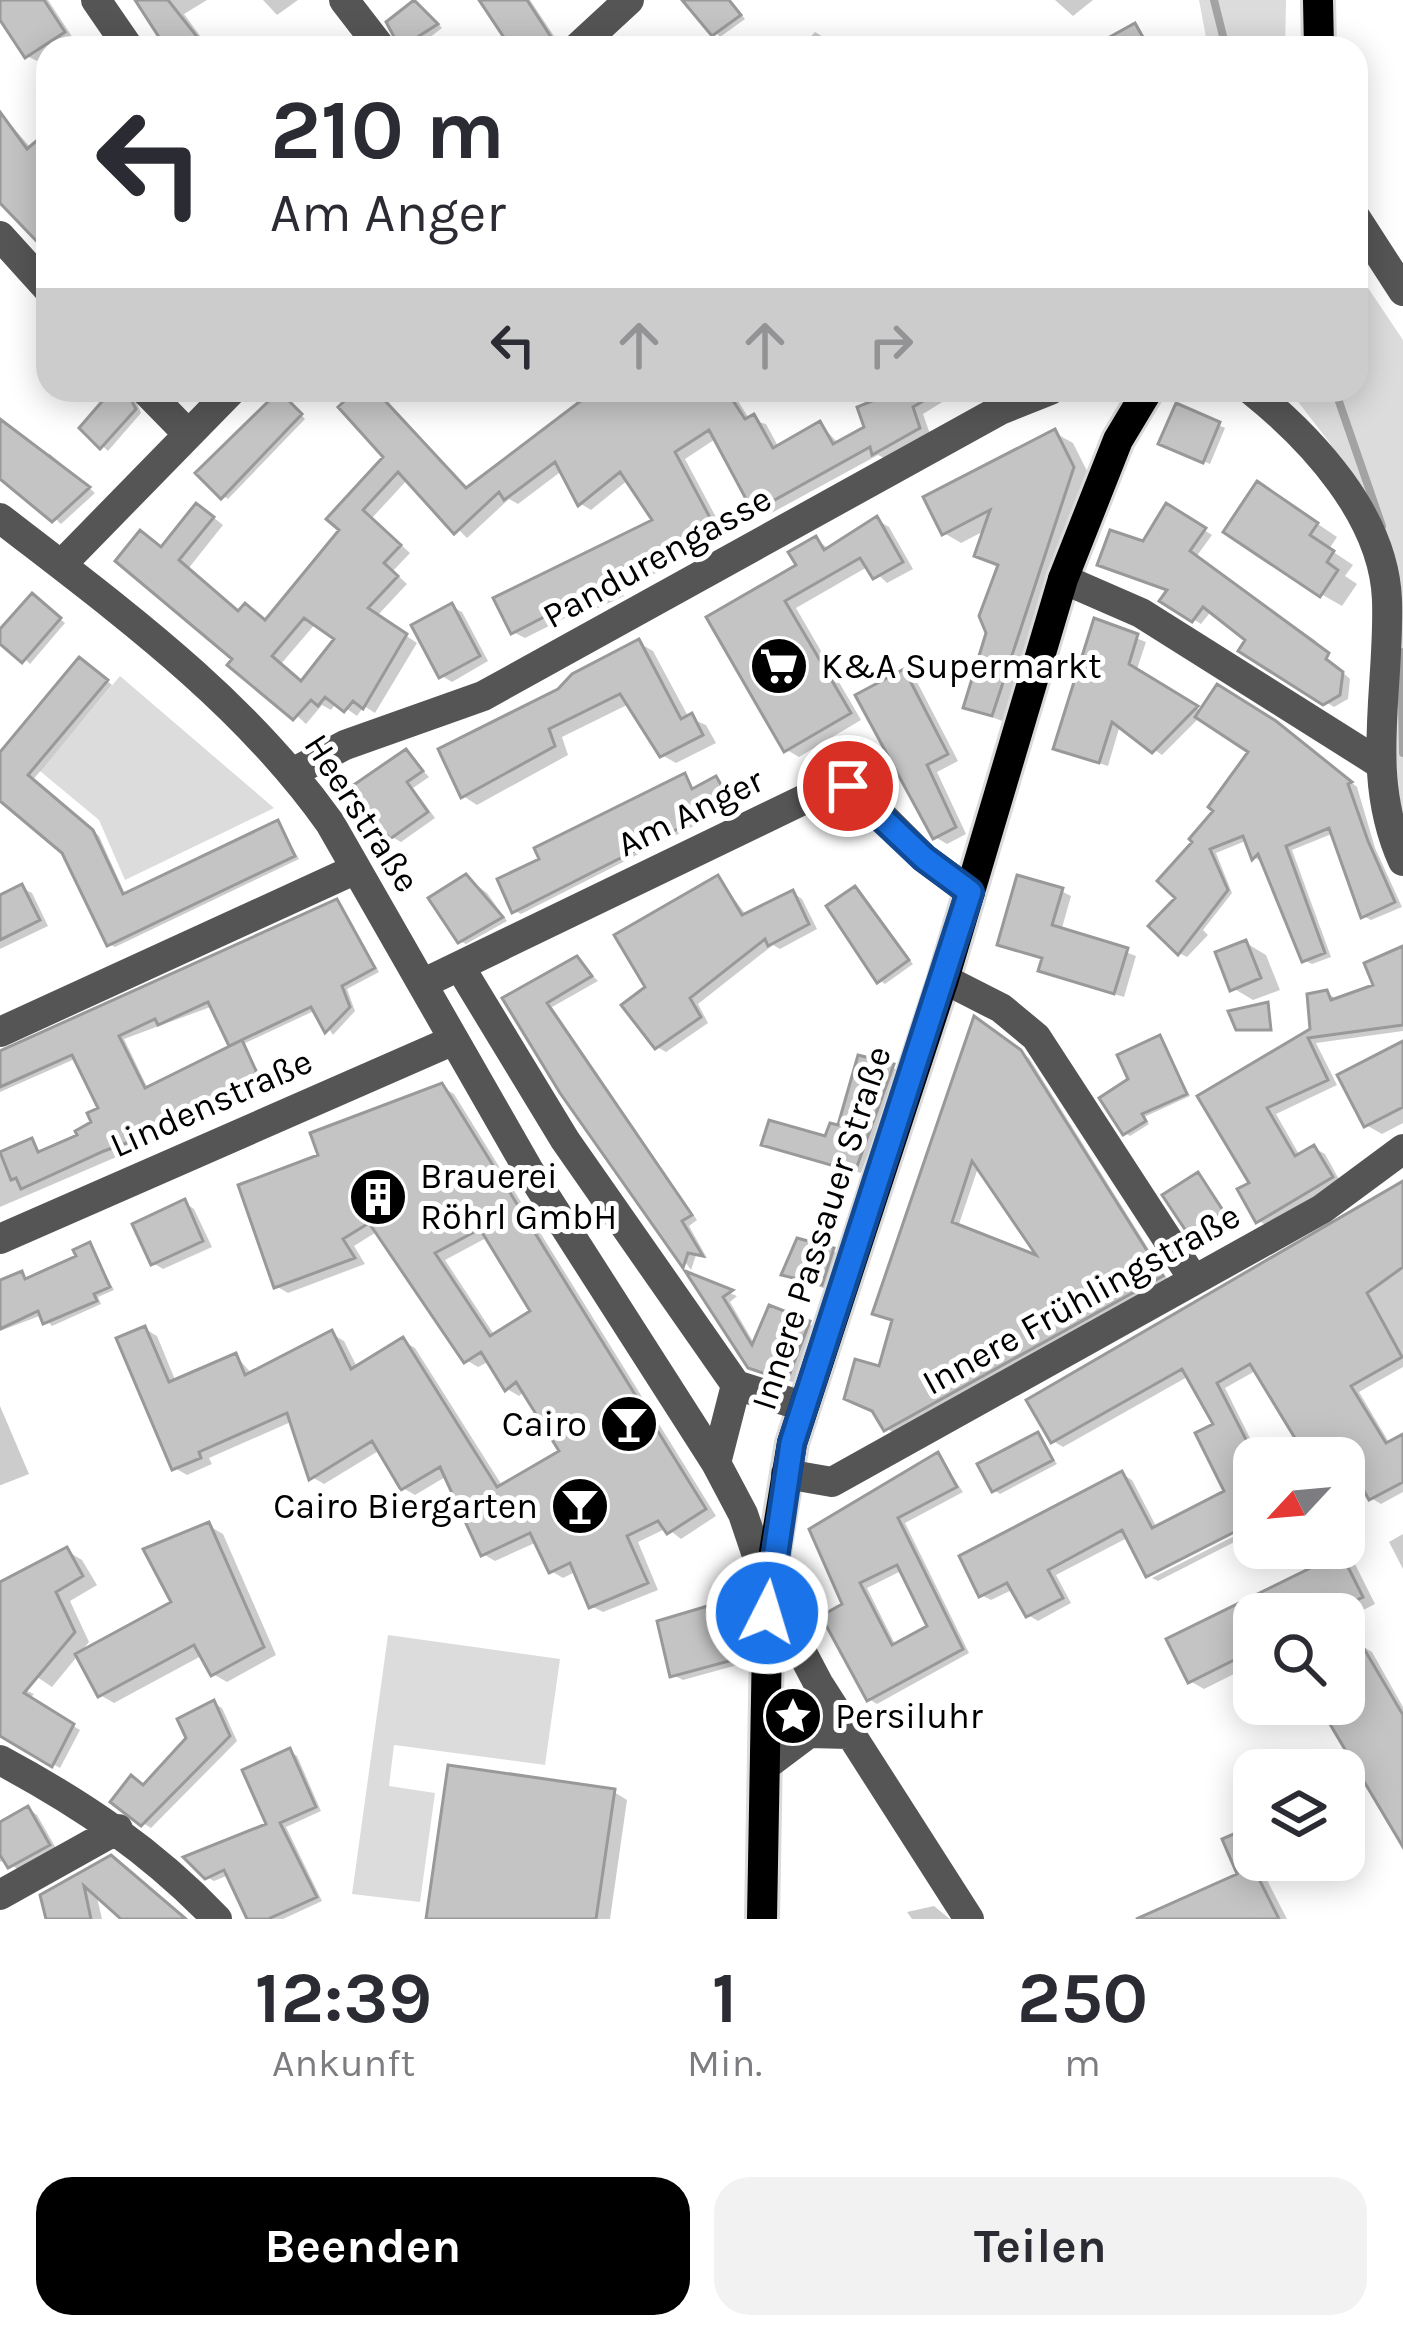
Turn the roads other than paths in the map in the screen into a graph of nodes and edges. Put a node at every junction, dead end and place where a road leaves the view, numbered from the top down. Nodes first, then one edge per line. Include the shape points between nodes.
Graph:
1 (97, 0) edge
2 (344, 0) edge
3 (629, 0) edge
4 (1318, 0) edge
5 (593, 12) edge
6 (121, 36) edge
7 (372, 36) edge
8 (1319, 36) edge
9 (0, 236) edge
10 (1368, 237) edge
11 (36, 276) edge
12 (1403, 291) edge
13 (157, 402) edge
14 (220, 402) edge
15 (1020, 402) edge
16 (1141, 402) edge
17 (1264, 402) edge
18 (188, 434) junction
19 (0, 518) edge
20 (61, 565) junction
21 (1063, 579) junction
22 (1378, 763) junction
23 (294, 772) junction
24 (1403, 861) edge
25 (356, 869) junction
26 (970, 892) junction
27 (460, 967) junction
28 (944, 979) junction
29 (422, 984) junction
30 (0, 1032) edge
31 (454, 1040) junction
32 (566, 1141) junction
33 (1403, 1149) edge
34 (528, 1168) junction
35 (0, 1239) edge
36 (1194, 1280) junction
37 (686, 1315) junction
38 (640, 1346) junction
39 (736, 1385) junction
40 (802, 1406) junction
41 (716, 1462) junction
42 (785, 1474) junction
43 (769, 1588) junction
44 (849, 1734) junction
45 (0, 1760) edge
46 (769, 1763) junction
47 (118, 1828) junction
48 (0, 1895) edge
49 (217, 1919) edge
50 (762, 1919) edge
51 (969, 1919) edge

1 - 6 street
2 - 7 street
3 - 5 street
4 - 8 main road
9 - 11 street
10 - 12 street
13 - 18 street
14 - 18 street
15 - 23 street, Pandurengasse via 483,696 345,745
16 - 21 main road, Innere Passauer Straße
17 - 22 street via 1318,452 1371,539 1387,595
18 - 20 street
19 - 20 street, Heerstraße
20 - 23 street, Heerstraße via 230,703
21 - 22 street via 1141,613
21 - 26 main road, Innere Passauer Straße
22 - 24 street via 1382,803
23 - 25 street, Heerstraße
25 - 29 street, Heerstraße
25 - 30 street
26 - 27 street, Am Anger via 863,797 836,784
26 - 28 main road, Innere Passauer Straße
27 - 29 street, Am Anger
27 - 32 street
28 - 36 street via 1036,1037
28 - 40 main road, Innere Passauer Straße
29 - 31 street, Heerstraße
31 - 34 street, Heerstraße
31 - 35 street, Lindenstraße
32 - 34 street
32 - 37 street
33 - 36 street, Innere Frühlingstraße via 1322,1209
34 - 38 street, Heerstraße
36 - 42 street, Innere Frühlingstraße via 832,1482
37 - 38 street
37 - 39 street
38 - 41 street, Heerstraße
39 - 40 street
39 - 41 street
40 - 42 main road, Innere Passauer Straße
41 - 43 street, Heerstraße
42 - 43 main road, Innere Passauer Straße
43 - 44 street, Heerstraße
43 - 46 main road, Innere Passauer Straße
44 - 46 street via 809,1733
44 - 51 street, Heerstraße
45 - 47 street
46 - 50 main road, Innere Passauer Straße
47 - 48 street
47 - 49 street

